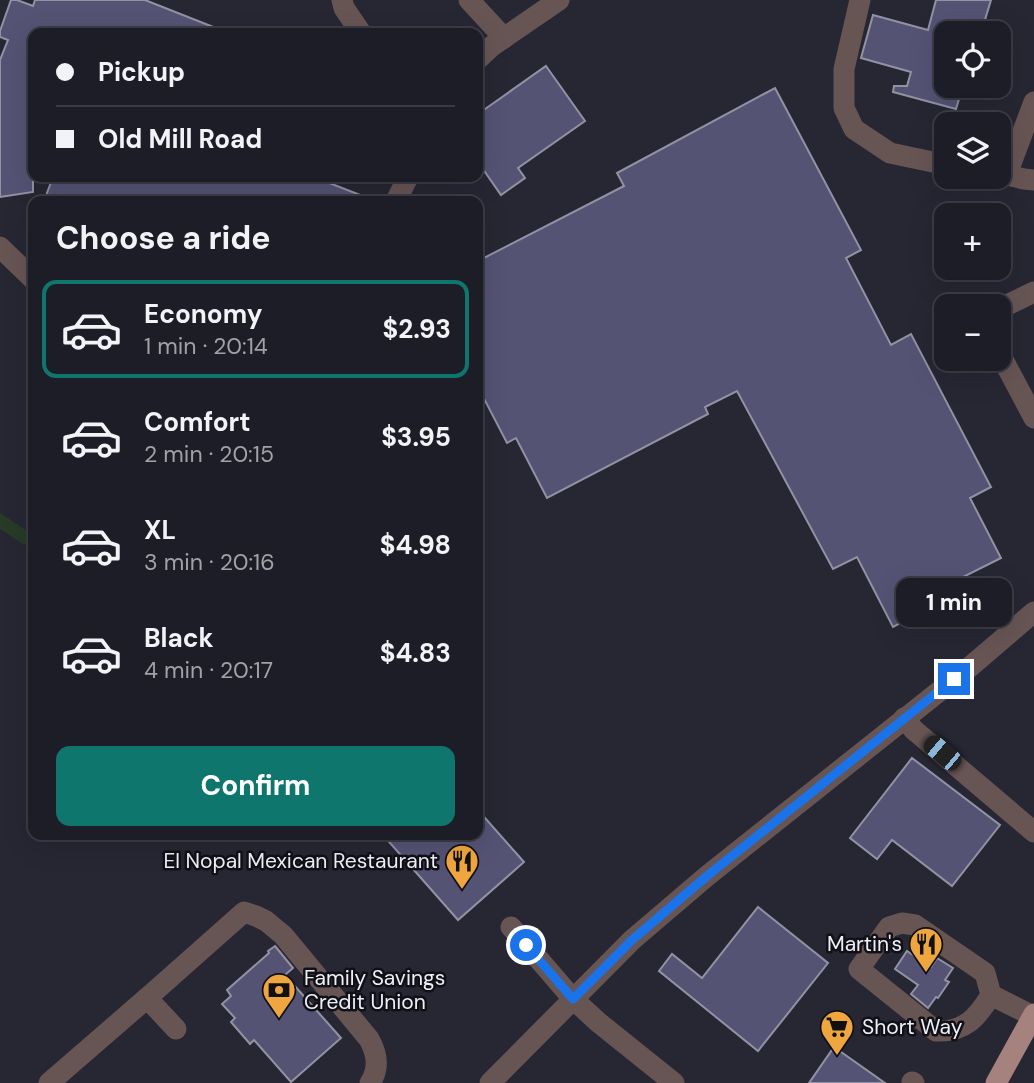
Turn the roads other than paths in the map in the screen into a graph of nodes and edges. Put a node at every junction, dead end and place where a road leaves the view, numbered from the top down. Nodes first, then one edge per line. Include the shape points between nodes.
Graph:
1 (342, 0) edge
2 (469, 0) edge
3 (559, 0) edge
4 (860, 0) edge
5 (358, 28) edge
6 (503, 38) junction
7 (483, 54) edge
8 (1034, 102) edge
9 (1011, 155) edge
10 (934, 161) edge
11 (1011, 175) edge
12 (1034, 180) edge
13 (0, 247) edge
14 (28, 274) edge
15 (1034, 292) edge
16 (1011, 303) edge
17 (1010, 371) edge
18 (1032, 409) edge
19 (1034, 612) edge
20 (904, 718) junction
21 (1034, 832) edge
22 (511, 927) dead end
23 (991, 995) junction
24 (147, 998) junction
25 (573, 999) junction
26 (1034, 1015) edge
27 (176, 1029) dead end
28 (49, 1083) edge
29 (370, 1083) edge
30 (490, 1083) edge
31 (674, 1083) edge
32 (996, 1083) edge

1 - 5 street
2 - 6 street
3 - 6 street
4 - 10 street via 844,69 844,108 854,129 890,153
6 - 7 street
8 - 9 street
11 - 12 street
13 - 14 street
15 - 16 street
17 - 18 street
19 - 20 street
20 - 21 street
20 - 25 street via 707,876 632,940
22 - 25 street
23 - 23 street via 985,974 915,925 889,928 859,969 939,1036 979,1014
23 - 26 street
24 - 27 street
24 - 28 street
24 - 29 street via 244,912 256,916 283,934 369,1038 377,1066
25 - 30 street
25 - 31 street
26 - 32 main road

